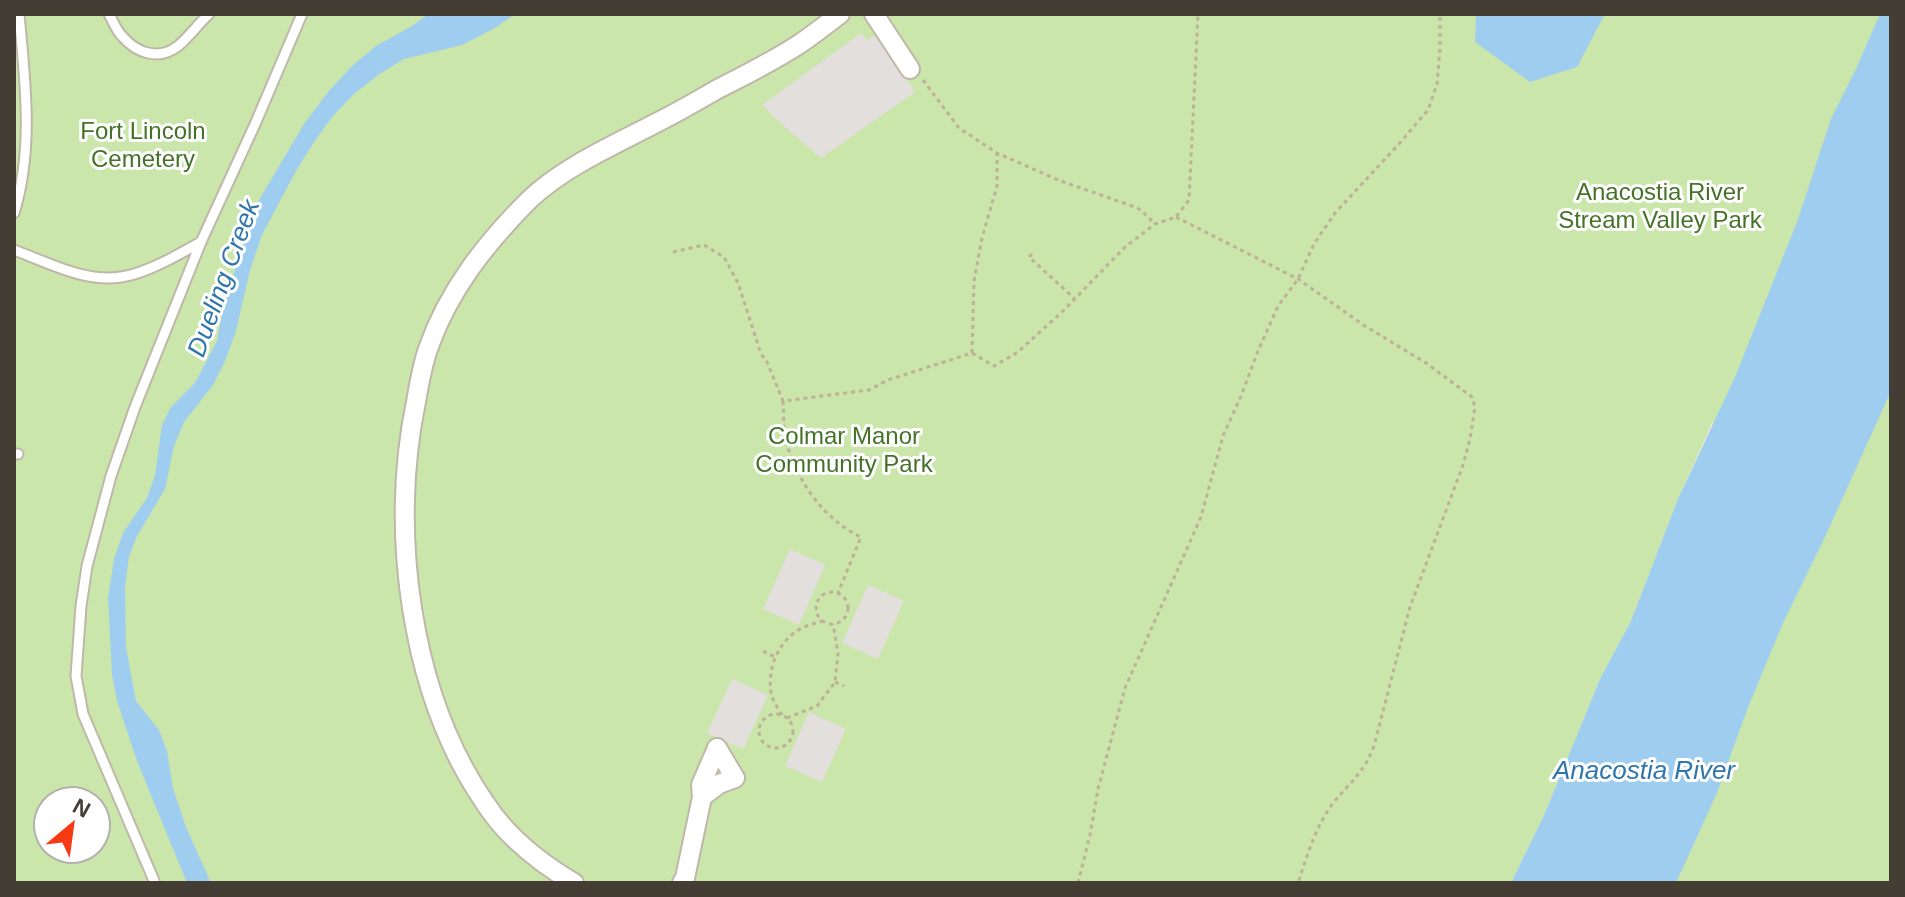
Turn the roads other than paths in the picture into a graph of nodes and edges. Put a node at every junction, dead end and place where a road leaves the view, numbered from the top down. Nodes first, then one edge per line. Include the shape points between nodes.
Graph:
1 (19, 14) edge
2 (109, 14) edge
3 (209, 14) edge
4 (302, 14) edge
5 (840, 14) edge
6 (874, 14) edge
7 (910, 69) road end
8 (14, 213) edge
9 (201, 242) junction
10 (14, 250) edge
11 (702, 797) dead end
12 (155, 883) edge
13 (574, 883) edge
14 (682, 883) edge

1 - 8 lane via 27,132
2 - 3 lane via 120,35 152,55 176,48
4 - 9 lane
5 - 13 street via 776,58 581,164 532,198 480,253 428,350 405,475 406,545 427,677 454,751 486,805 524,847
6 - 7 street
9 - 10 lane via 122,277 93,277
9 - 12 lane via 111,476 81,606 76,676 83,714
11 - 14 street

